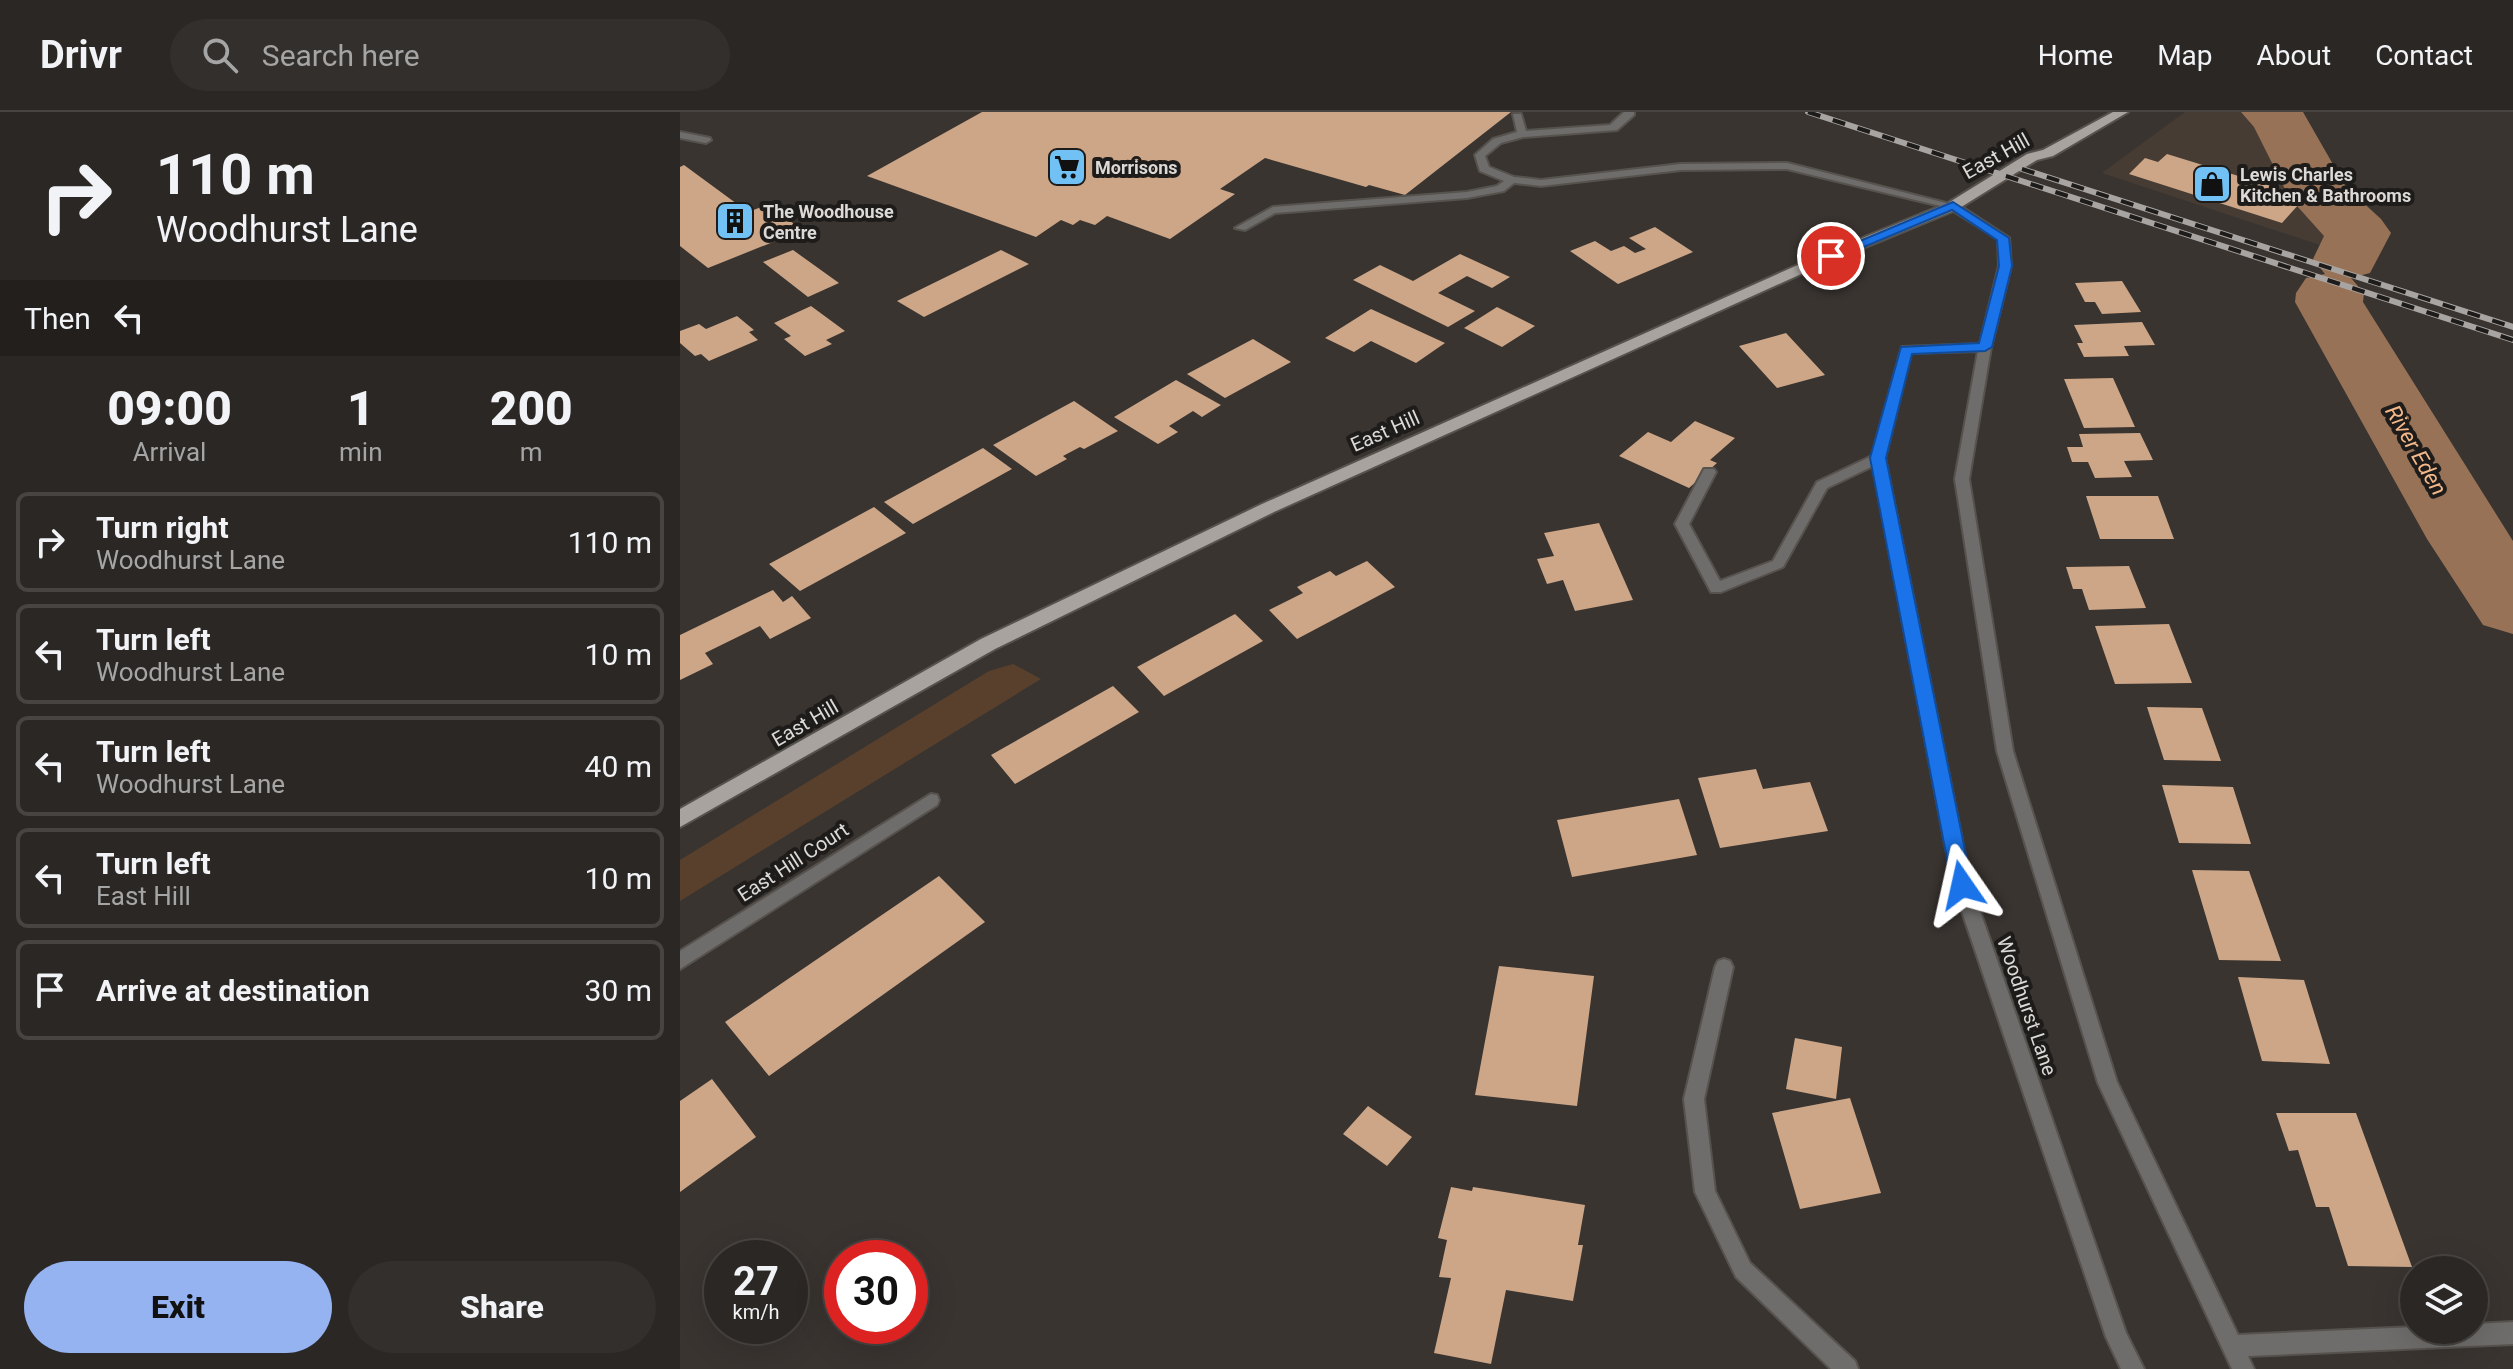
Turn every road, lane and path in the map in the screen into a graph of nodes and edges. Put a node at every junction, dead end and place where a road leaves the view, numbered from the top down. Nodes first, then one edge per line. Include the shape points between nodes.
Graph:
1 (1629, 112) edge
2 (2122, 112) edge
3 (1517, 116) dead end
4 (1522, 134) junction
5 (680, 135) edge
6 (706, 140) dead end
7 (1512, 180) junction
8 (1953, 206) junction
9 (1241, 228) dead end
10 (1985, 347) junction
11 (1878, 458) junction
12 (1709, 472) dead end
13 (931, 800) dead end
14 (680, 819) edge
15 (680, 961) edge
16 (1724, 967) dead end
17 (2513, 1333) edge
18 (2233, 1346) junction
19 (1847, 1369) edge
20 (2133, 1369) edge
21 (2243, 1369) edge

1 - 4 street via 1613,128
2 - 8 main road, East Hill via 2032,157
3 - 4 street
4 - 7 street via 1497,141 1480,155 1484,169
5 - 6 street
7 - 8 street via 1541,183 1681,167 1787,166
7 - 9 street via 1500,189 1467,195 1273,210
8 - 10 street via 2003,238 2005,266
8 - 14 main road, East Hill via 1268,508 988,644
10 - 11 street, Woodhurst Lane via 1906,350
10 - 18 street via 1962,479 2005,751 2108,1083
11 - 12 street via 1822,485 1778,564 1716,588 1682,524
11 - 20 street, Woodhurst Lane via 1962,885 2117,1337
13 - 15 street, East Hill Court
16 - 19 street via 1694,1099 1705,1192 1743,1270
17 - 18 street
18 - 21 street

